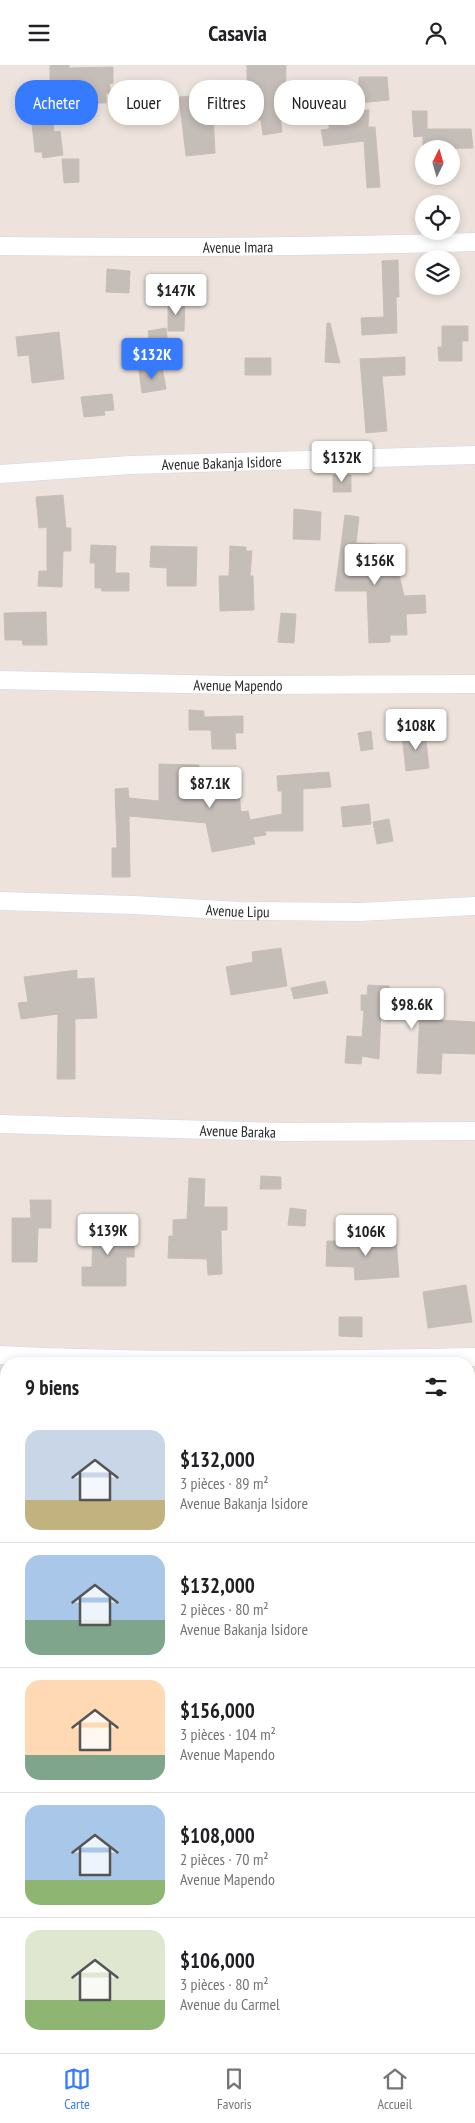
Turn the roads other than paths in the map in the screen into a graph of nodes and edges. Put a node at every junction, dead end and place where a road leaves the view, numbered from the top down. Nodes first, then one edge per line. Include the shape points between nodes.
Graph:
1 (475, 242) edge
2 (0, 246) edge
3 (475, 455) edge
4 (0, 474) edge
5 (0, 680) edge
6 (475, 684) edge
7 (0, 901) edge
8 (475, 905) edge
9 (0, 1124) edge
10 (475, 1131) edge
11 (0, 1355) edge
12 (42, 1357) edge

1 - 2 street, Avenue Imara via 308,247
3 - 4 street, Avenue Bakanja Isidore via 130,465
5 - 6 street, Avenue Mapendo via 228,685
7 - 8 street, Avenue Lipu via 360,912
9 - 10 street, Avenue Baraka via 283,1133
11 - 12 street

